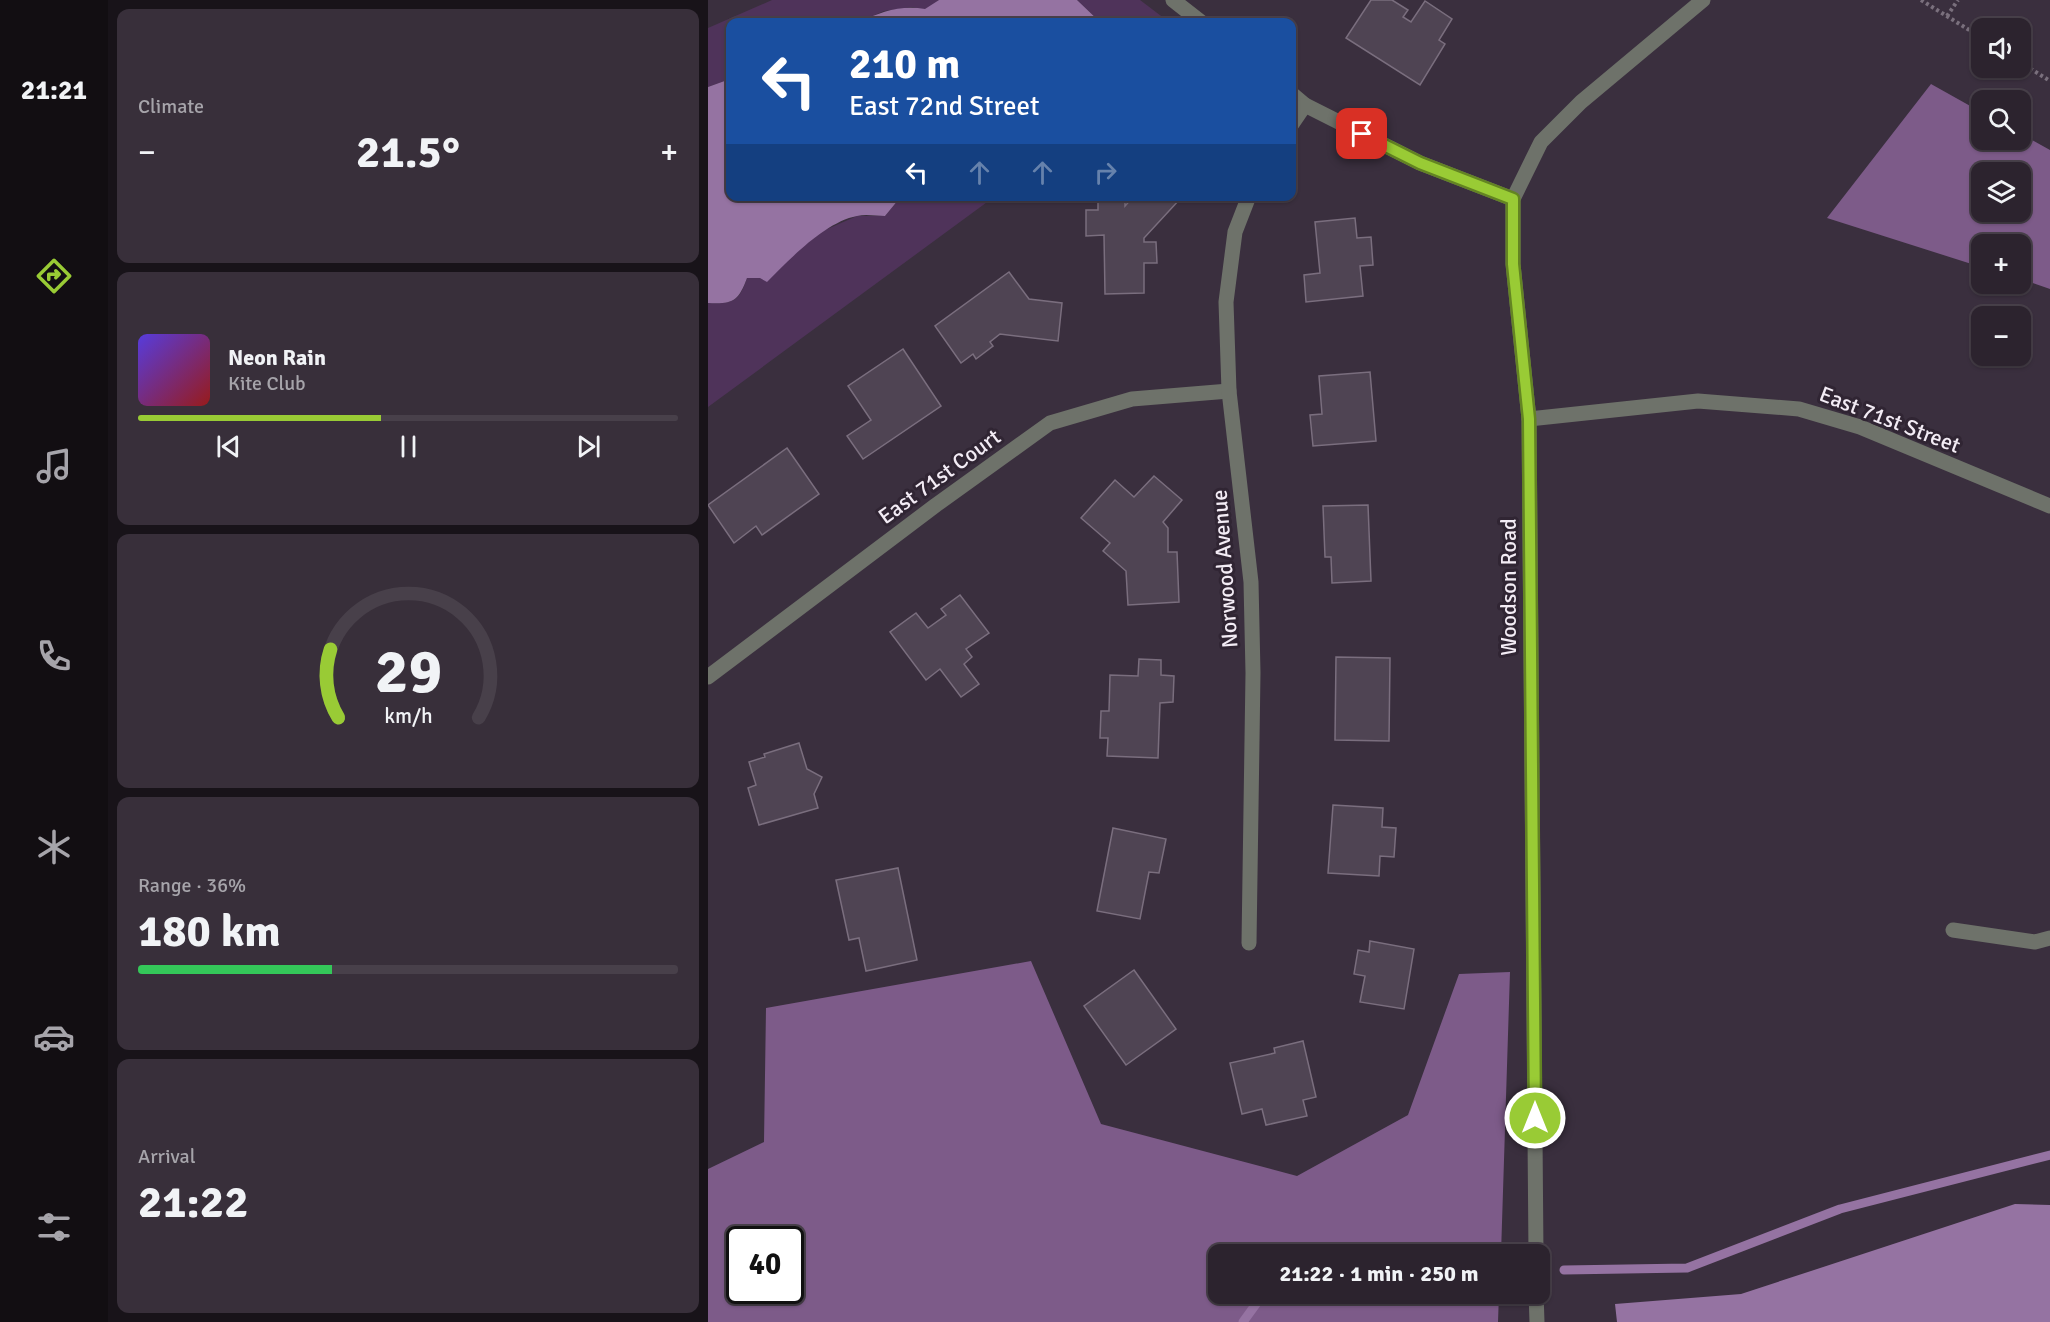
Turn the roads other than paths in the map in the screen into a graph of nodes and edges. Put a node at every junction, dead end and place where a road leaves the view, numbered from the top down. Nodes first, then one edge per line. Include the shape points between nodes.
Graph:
1 (1173, 0) edge
2 (1703, 0) edge
3 (1196, 18) edge
4 (1296, 97) edge
5 (1305, 105) junction
6 (1296, 118) edge
7 (1513, 199) junction
8 (1247, 201) edge
9 (1229, 391) junction
10 (1529, 419) junction
11 (2050, 506) edge
12 (708, 677) edge
13 (1953, 930) dead end
14 (2050, 938) edge
15 (1249, 943) dead end
16 (1536, 1244) edge
17 (1536, 1304) edge
18 (1537, 1322) edge

1 - 3 street
2 - 7 street, Woodson Road via 1581,102 1540,142
4 - 5 street
5 - 6 street
5 - 7 street via 1420,163
7 - 10 street, Woodson Road via 1513,264
8 - 9 street, Norwood Avenue via 1235,232 1226,302
9 - 12 street, East 71st Court via 1132,399 1050,423
9 - 15 street, Norwood Avenue via 1251,582
10 - 11 street, East 71st Street via 1698,402 1800,409 1860,428
10 - 16 street, Woodson Road
13 - 14 street via 2035,942
17 - 18 street

